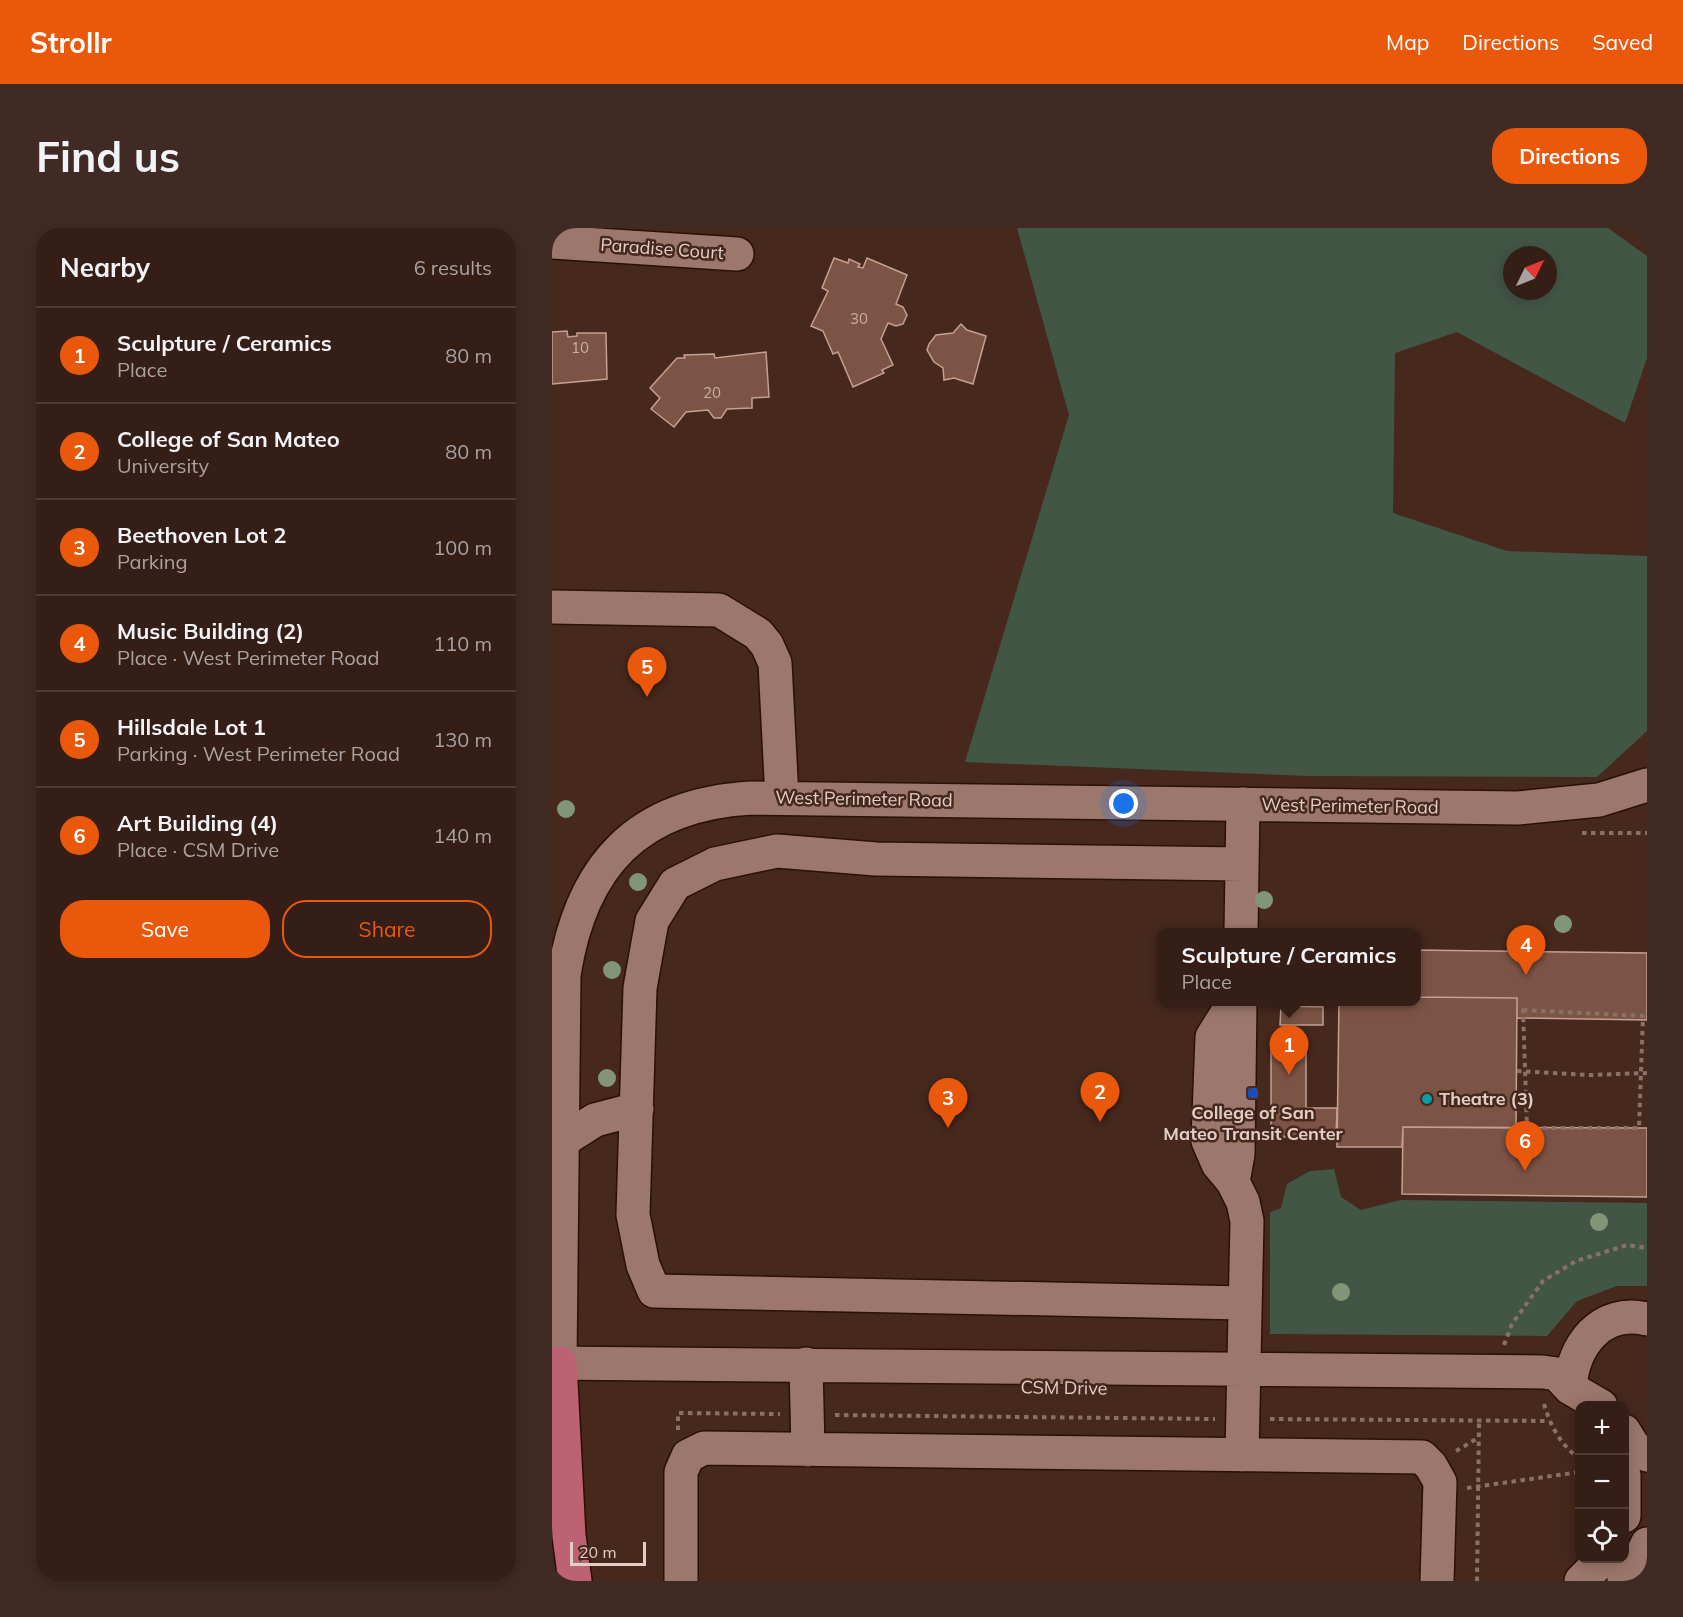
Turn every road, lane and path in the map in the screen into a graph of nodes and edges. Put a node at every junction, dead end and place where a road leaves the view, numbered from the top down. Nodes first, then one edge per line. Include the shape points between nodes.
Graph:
1 (552, 242) edge
2 (737, 254) dead end
3 (552, 608) edge
4 (1647, 785) edge
5 (782, 798) junction
6 (1243, 804) junction
7 (1647, 833) edge
8 (1640, 834) dead end
9 (1242, 864) junction
10 (1241, 928) edge
11 (1231, 1006) edge
12 (1239, 1006) edge
13 (1517, 1071) dead end
14 (1526, 1072) junction
15 (1645, 1074) edge
16 (637, 1109) junction
17 (562, 1141) junction
18 (1233, 1182) junction
19 (1647, 1248) edge
20 (1245, 1303) junction
21 (1647, 1319) edge
22 (1503, 1346) dead end
23 (556, 1363) edge
24 (806, 1388) junction
25 (1570, 1388) junction
26 (1243, 1393) junction
27 (1592, 1401) edge
28 (1479, 1420) junction
29 (1549, 1421) dead end
30 (808, 1450) junction
31 (1634, 1452) edge
32 (1242, 1455) junction
33 (685, 1464) junction
34 (1575, 1473) edge
35 (1478, 1487) junction
36 (1440, 1491) junction
37 (1625, 1509) edge
38 (552, 1524) edge
39 (1647, 1544) edge
40 (1603, 1574) edge
41 (575, 1581) edge
42 (681, 1581) edge
43 (1437, 1581) edge
44 (1477, 1581) edge

1 - 2 street, Paradise Court
3 - 5 street via 719,610 758,634 775,663
4 - 6 street, West Perimeter Road via 1599,800 1518,808
5 - 6 street, West Perimeter Road
5 - 17 street, West Perimeter Road via 718,800 685,808 659,820 619,851 587,893 569,944 564,975
6 - 9 street
7 - 8 path
9 - 10 street
9 - 16 street via 876,859 777,851 715,864 675,884 652,921 640,975
11 - 18 street via 1212,1037 1208,1141 1211,1153
12 - 18 street via 1238,1154
13 - 14 path
14 - 15 path
14 - 15 path via 1527,1128 1639,1128
14 - 15 path via 1523,1010 1643,1016
16 - 17 street via 595,1120
16 - 20 street via 633,1204 643,1265 654,1291
17 - 23 street, West Perimeter Road
18 - 20 street via 1243,1202 1246,1221
19 - 22 path via 1627,1245 1576,1261 1543,1281 1512,1324
20 - 26 street
21 - 25 street via 1615,1320 1596,1330 1580,1346 1571,1366
23 - 24 street, CSM Drive
23 - 41 main road
24 - 26 street, CSM Drive
24 - 26 path
24 - 30 street
24 - 33 path via 678,1413 678,1447
25 - 26 street, CSM Drive via 1557,1374 1544,1372
25 - 27 street, CSM Drive
26 - 28 path
26 - 32 street
28 - 29 path
28 - 35 path
30 - 32 street
30 - 33 street via 704,1448
31 - 37 street
32 - 36 street via 1422,1457 1436,1473
33 - 42 street
34 - 35 path
35 - 36 path
35 - 44 path
36 - 43 street
38 - 41 main road
39 - 40 street via 1637,1565

